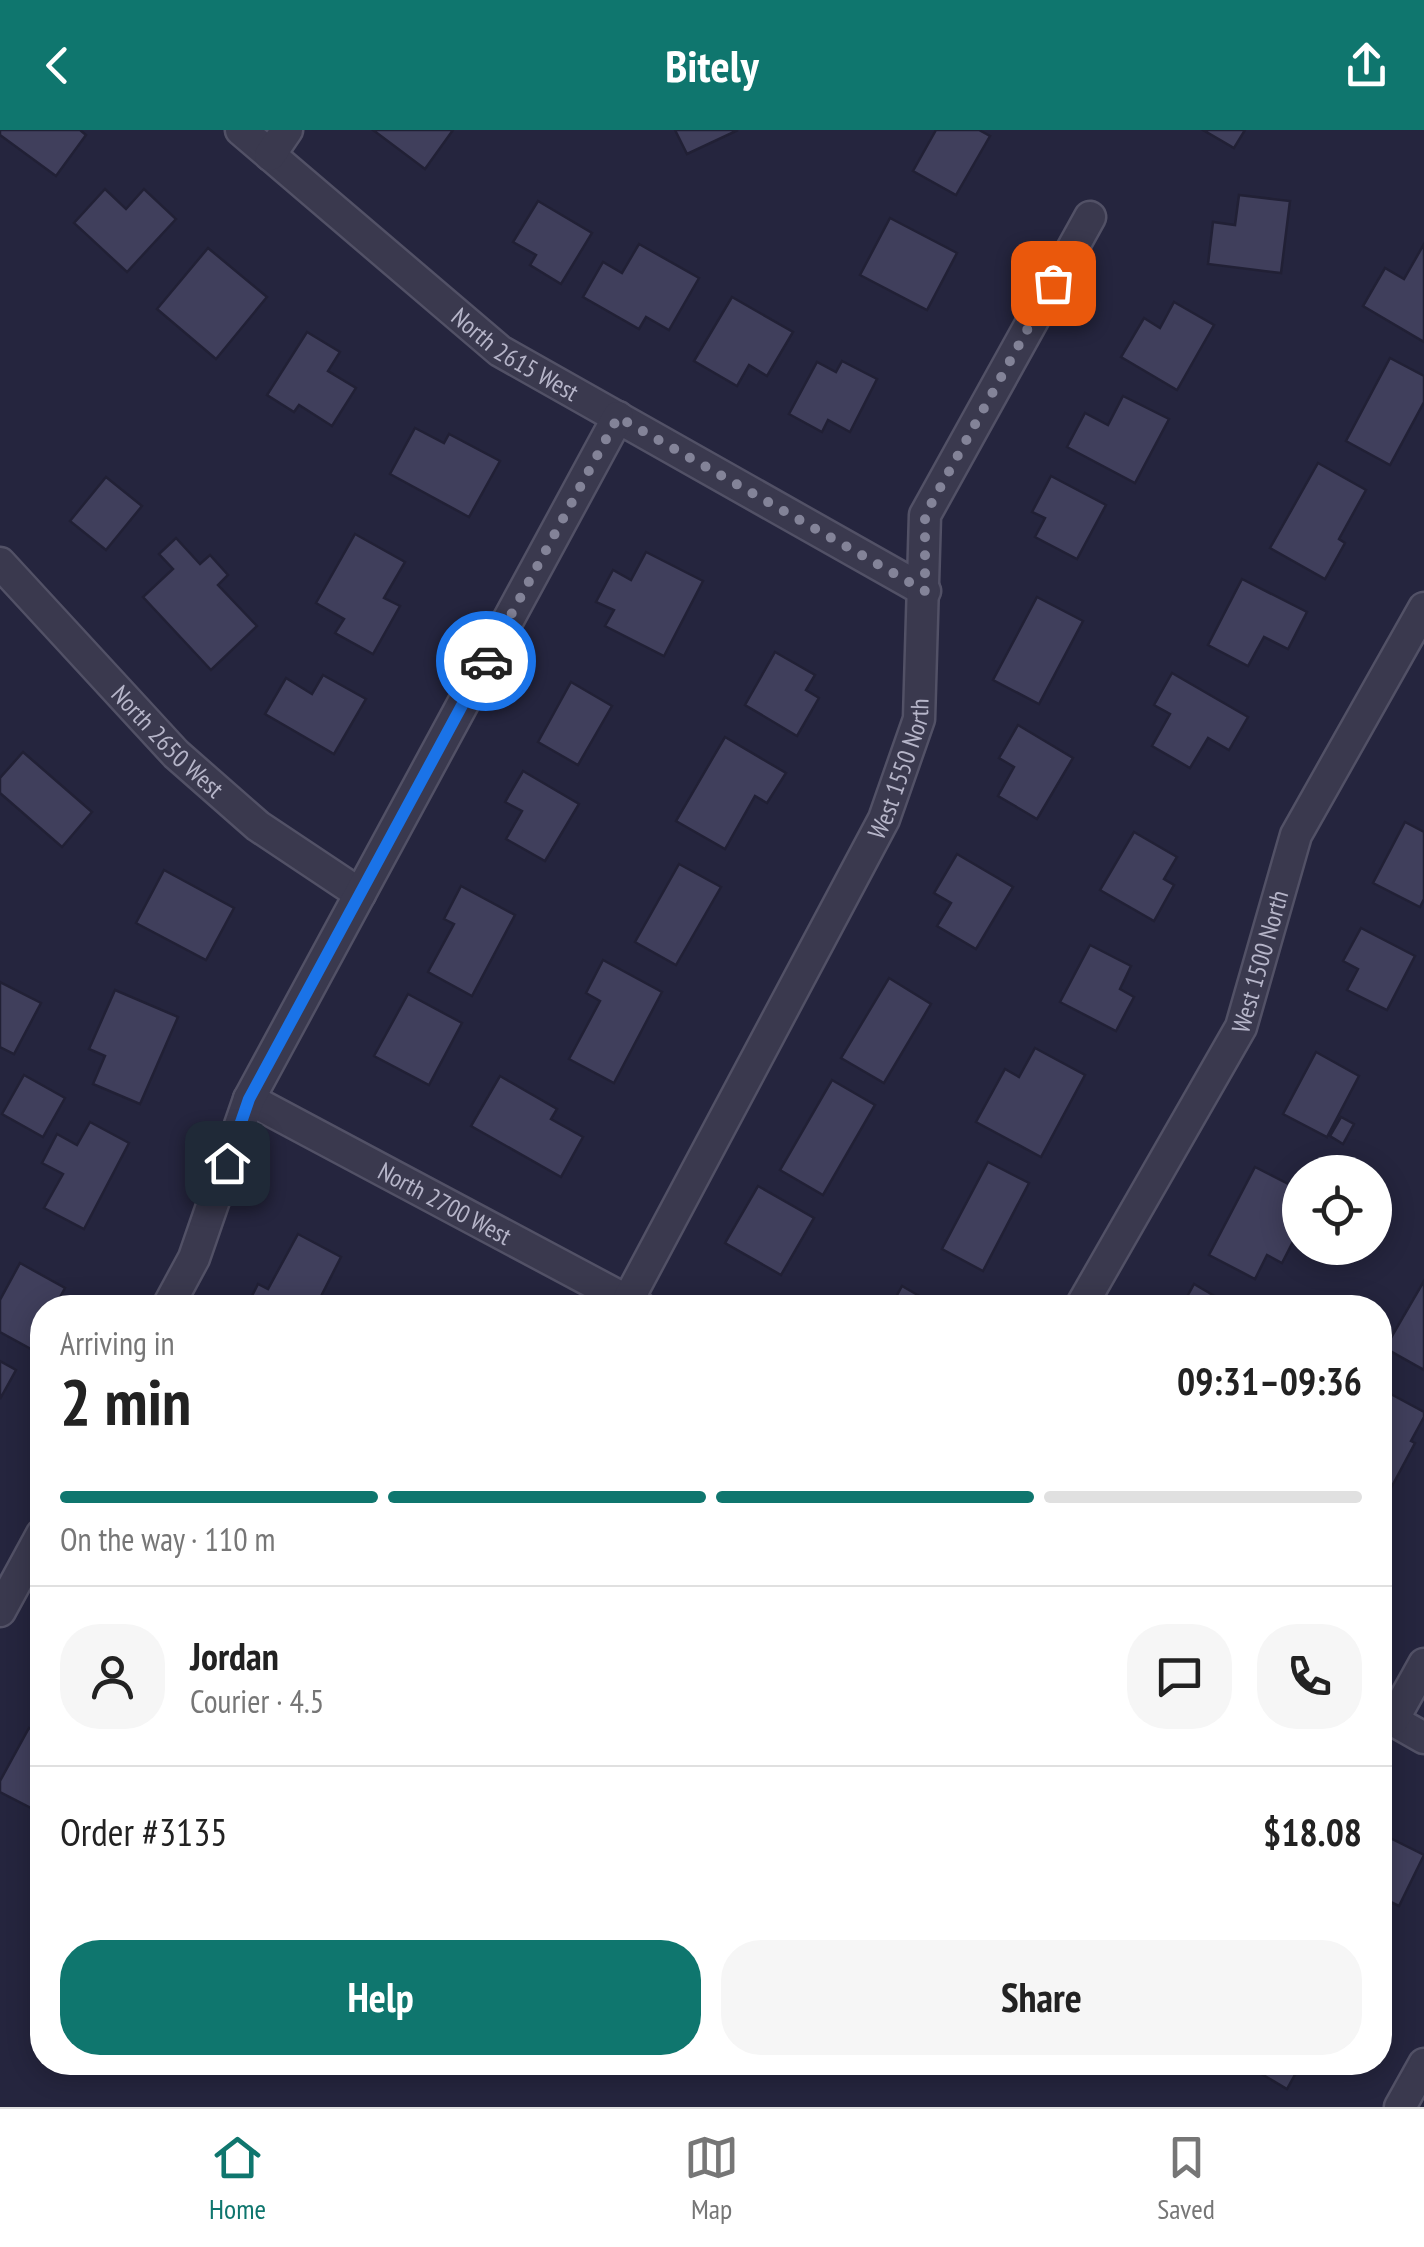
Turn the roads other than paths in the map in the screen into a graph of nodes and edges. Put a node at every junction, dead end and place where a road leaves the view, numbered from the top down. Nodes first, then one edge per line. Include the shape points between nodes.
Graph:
1 (241, 130) edge
2 (279, 142) edge
3 (1090, 217) dead end
4 (618, 417) junction
5 (0, 563) edge
6 (925, 591) junction
7 (1424, 608) edge
8 (360, 894) junction
9 (249, 1099) junction
10 (174, 1295) edge
11 (618, 1295) edge
12 (640, 1295) edge
13 (1087, 1295) edge
14 (30, 1556) edge
15 (0, 1612) edge
16 (1424, 1664) edge
17 (1392, 1710) edge
18 (1392, 1720) edge
19 (1424, 1738) edge
20 (1424, 2064) edge
21 (1400, 2107) edge

1 - 2 street, North 2615 West
2 - 4 street, North 2615 West via 500,351
3 - 6 street, West 1550 North via 925,515
4 - 6 street, North 2615 West
4 - 8 street
5 - 8 street, North 2650 West via 176,754 258,826
6 - 12 street, West 1550 North via 919,719 884,820
7 - 13 street, West 1500 North via 1296,835 1241,1027
8 - 9 street
9 - 10 street via 194,1258
9 - 11 street, North 2700 West
14 - 15 street
16 - 17 street
18 - 19 street
20 - 21 street

